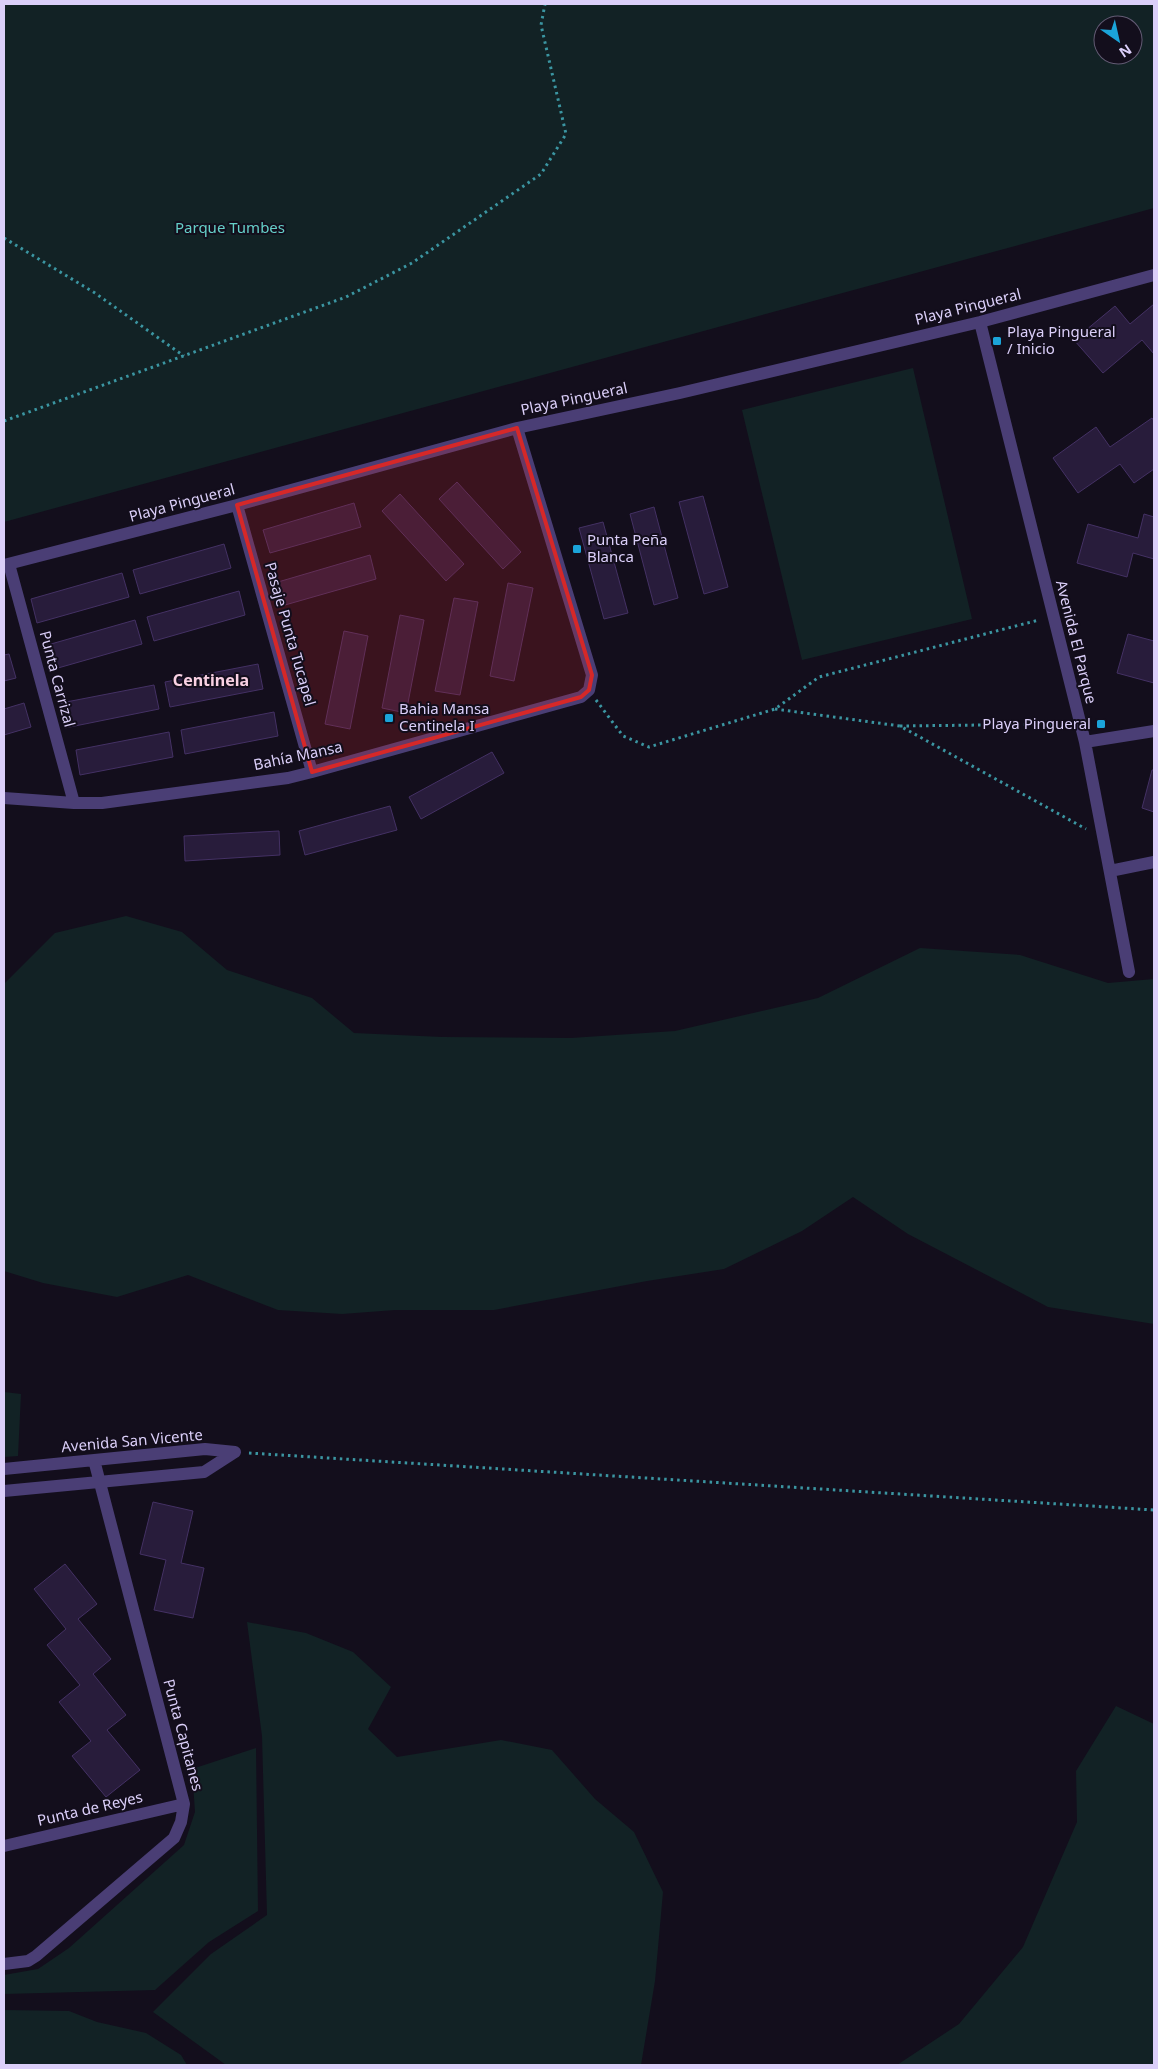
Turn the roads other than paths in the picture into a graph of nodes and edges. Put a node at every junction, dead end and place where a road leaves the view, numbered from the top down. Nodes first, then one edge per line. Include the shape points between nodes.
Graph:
1 (1154, 275) edge
2 (980, 322) junction
3 (517, 428) junction
4 (237, 505) junction
5 (6, 565) edge
6 (1154, 731) edge
7 (1085, 742) junction
8 (312, 772) junction
9 (4, 798) edge
10 (74, 803) junction
11 (1154, 862) edge
12 (1110, 870) junction
13 (1130, 972) dead end
14 (94, 1460) junction
15 (4, 1469) edge
16 (99, 1482) junction
17 (4, 1491) edge
18 (184, 1804) junction
19 (4, 1846) edge
20 (4, 1964) edge

1 - 2 street, Playa Pingueral
2 - 3 street, Playa Pingueral
2 - 7 street, Avenida El Parque
3 - 4 street, Playa Pingueral
3 - 8 street, Bahía Mansa via 592,675 589,690 581,697
4 - 5 street, Playa Pingueral
4 - 8 street, Pasaje Punta Tucapel
5 - 10 street, Punta Carrizal
6 - 7 street
7 - 12 street, Avenida El Parque
8 - 10 street, Bahía Mansa via 102,803
9 - 10 street, Bahía Mansa
11 - 12 street
12 - 13 street, Avenida El Parque
14 - 15 street, Avenida San Vicente
14 - 16 street, Punta Capitanes
14 - 16 street, Avenida San Vicente via 206,1449 235,1452 204,1472
16 - 17 street
16 - 18 street, Punta Capitanes
18 - 19 street, Punta de Reyes
18 - 20 street, Punta Capitanes via 174,1838 36,1956 28,1961

